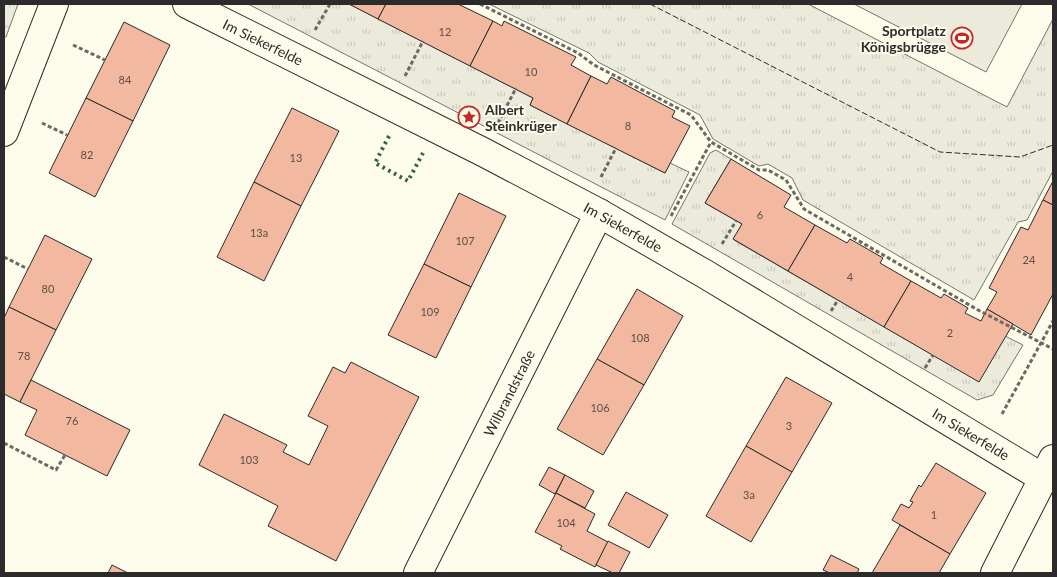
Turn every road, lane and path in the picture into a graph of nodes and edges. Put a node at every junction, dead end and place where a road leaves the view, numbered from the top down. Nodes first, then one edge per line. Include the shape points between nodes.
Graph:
1 (54, 4) edge
2 (187, 4) edge
3 (480, 4) edge
4 (4, 132) edge
5 (711, 142) junction
6 (600, 213) junction
7 (655, 245) junction
8 (4, 257) edge
9 (28, 269) dead end
10 (1053, 320) edge
11 (1041, 343) junction
12 (1053, 350) edge
13 (4, 443) edge
14 (986, 443) junction
15 (64, 455) dead end
16 (1048, 468) edge
17 (418, 573) edge
18 (995, 573) edge

1 - 4 street
2 - 6 street, Im Siekerfelde
3 - 5 path via 691,115
5 - 7 path
5 - 11 path via 759,170 768,170 786,180 804,209
6 - 7 street, Im Siekerfelde
6 - 17 street, Wilbrandstraße
7 - 14 street, Im Siekerfelde
8 - 9 path
10 - 11 path
11 - 12 path
11 - 14 path
13 - 15 path via 56,470
14 - 16 street, Im Siekerfelde
16 - 18 street

